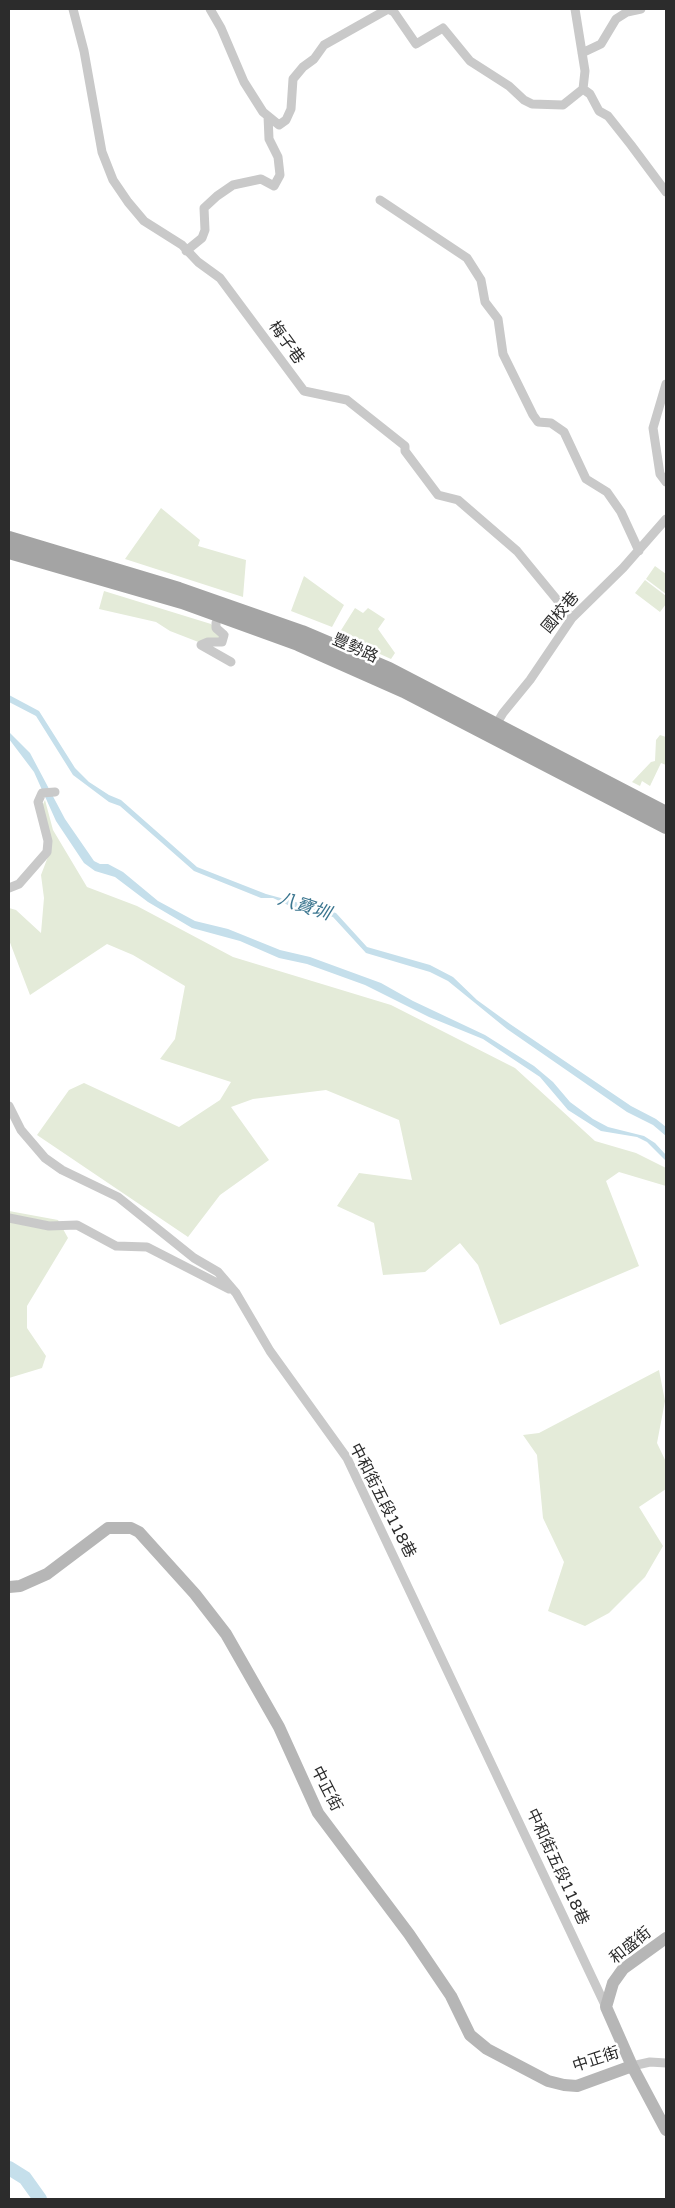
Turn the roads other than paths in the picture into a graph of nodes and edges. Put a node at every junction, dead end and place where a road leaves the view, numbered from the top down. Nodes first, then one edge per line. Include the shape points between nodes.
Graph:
1 (73, 9) edge
2 (210, 9) edge
3 (575, 9) edge
4 (641, 9) edge
5 (582, 53) junction
6 (583, 89) junction
7 (268, 116) junction
8 (666, 192) edge
9 (380, 200) dead end
10 (186, 251) junction
11 (666, 384) edge
12 (666, 482) edge
13 (666, 519) edge
14 (9, 538) edge
15 (9, 552) edge
16 (639, 552) junction
17 (572, 618) junction
18 (216, 623) dead end
19 (230, 662) dead end
20 (494, 729) junction
21 (597, 784) junction
22 (55, 792) dead end
23 (666, 813) edge
24 (666, 828) edge
25 (9, 888) edge
26 (9, 1106) edge
27 (9, 1218) edge
28 (236, 1293) junction
29 (9, 1587) edge
30 (666, 1938) edge
31 (606, 2006) junction
32 (666, 2063) edge
33 (632, 2066) junction
34 (666, 2130) edge

1 - 10 street, 梅子巷 via 102,152 113,180 144,221 182,245
2 - 7 street via 222,28 244,82
3 - 5 street
4 - 5 street via 616,18 601,44
5 - 6 street
6 - 7 street via 562,105 532,104 470,61 444,28 416,44 394,12 388,9 324,45 293,79 292,109 286,120 279,125
6 - 8 street via 632,145
7 - 10 street via 269,139 278,157 280,175 274,186 261,180 233,185 217,196 204,208 202,238
9 - 16 street via 467,258 481,280 485,302 498,319 503,354 533,415 538,422 551,423 564,432 586,479 607,492 621,512
10 - 17 street, 梅子巷 via 220,278 304,391 347,400 405,446 405,451 438,495 458,500 517,551
11 - 12 street via 652,428 660,474
13 - 16 street, 國校巷
14 - 20 main road, 豐勢路 via 179,589 293,629 389,669
15 - 20 main road, 豐勢路 via 182,602 290,640
16 - 17 street, 國校巷
17 - 20 street, 國校巷 via 530,680 502,713
18 - 19 street via 216,628 224,636 222,642 201,645
20 - 21 main road, 豐勢路
21 - 23 main road, 豐勢路
21 - 24 main road, 豐勢路
22 - 25 street via 42,793 38,802 48,841 47,852 20,884
26 - 28 street, 中和街五段118巷 via 21,1130 45,1158 62,1170 118,1197 194,1258 218,1272
27 - 28 street via 48,1226 77,1225 116,1246 147,1248
28 - 31 street, 中和街五段118巷 via 270,1351 347,1458
29 - 33 street, 中正街 via 20,1586 47,1574 108,1528 131,1528 139,1532 226,1634 279,1727 318,1813 409,1934 451,1996 470,2034 487,2049 548,2082 577,2086
30 - 31 street, 和盛街 via 623,1969 613,1983
31 - 33 street
32 - 33 street
33 - 34 street

